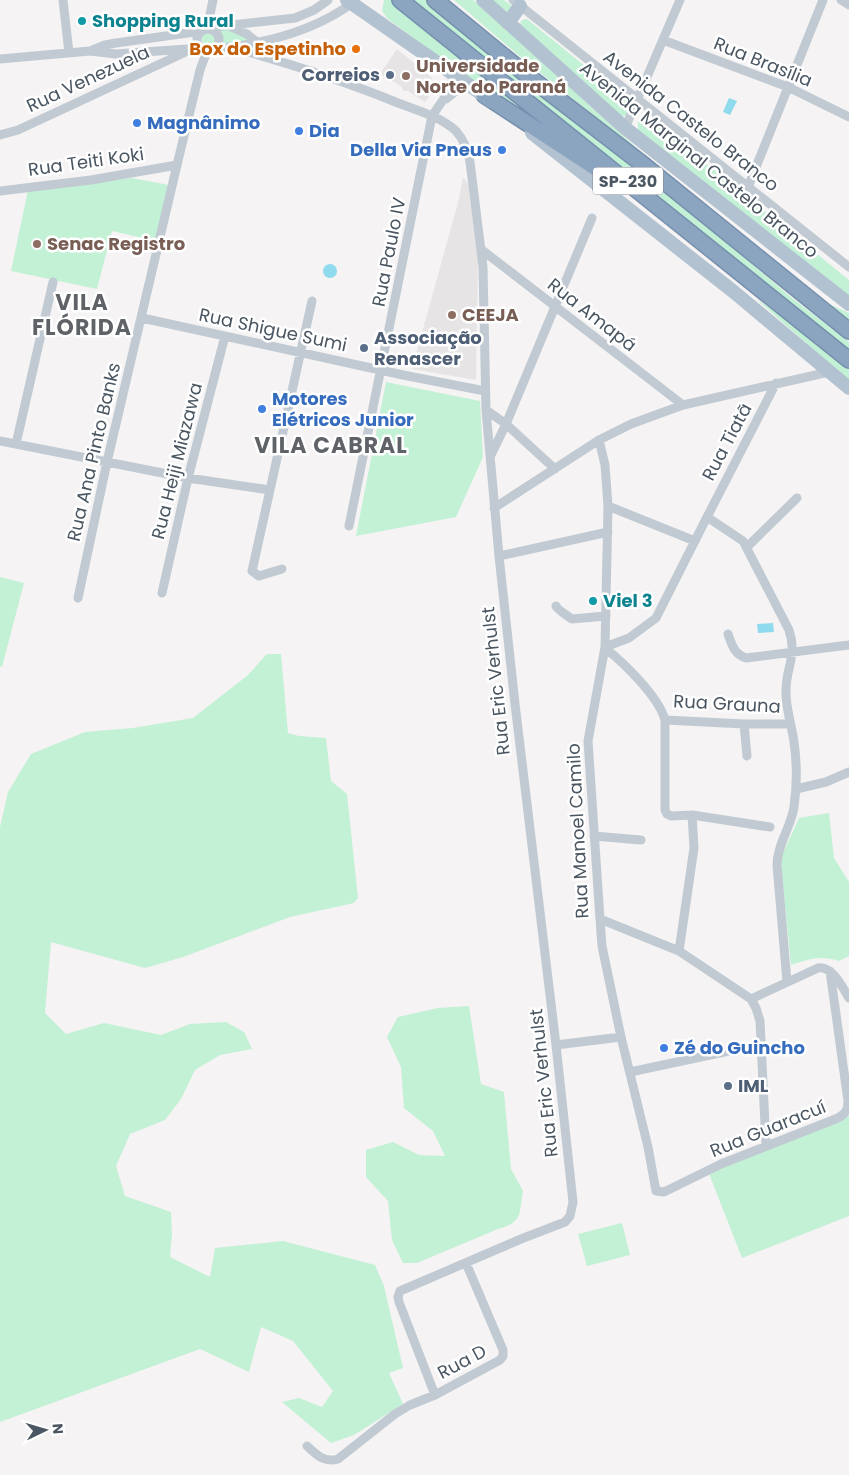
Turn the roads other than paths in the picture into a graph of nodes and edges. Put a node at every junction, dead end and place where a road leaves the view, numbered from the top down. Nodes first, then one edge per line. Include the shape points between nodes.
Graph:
1 (63, 0) edge
2 (214, 0) edge
3 (328, 0) edge
4 (435, 0) edge
5 (483, 0) edge
6 (680, 0) edge
7 (823, 0) edge
8 (842, 0) edge
9 (353, 1) edge
10 (403, 2) edge
11 (516, 3) edge
12 (849, 6) edge
13 (508, 24) junction
14 (223, 26) junction
15 (207, 29) junction
16 (283, 35) junction
17 (663, 40) junction
18 (258, 42) junction
19 (230, 47) junction
20 (208, 49) junction
21 (190, 50) junction
22 (90, 51) junction
23 (69, 52) junction
24 (0, 59) edge
25 (277, 60) junction
26 (454, 74) junction
27 (788, 87) junction
28 (478, 91) junction
29 (638, 99) junction
30 (440, 104) junction
31 (432, 116) junction
32 (849, 117) edge
33 (626, 128) junction
34 (0, 135) edge
35 (177, 164) junction
36 (748, 187) junction
37 (0, 191) edge
38 (592, 218) dead end
39 (482, 250) junction
40 (736, 268) junction
41 (849, 268) edge
42 (53, 282) dead end
43 (312, 300) dead end
44 (849, 304) edge
45 (554, 307) junction
46 (142, 318) junction
47 (849, 331) edge
48 (225, 336) junction
49 (302, 353) junction
50 (849, 360) edge
51 (382, 370) junction
52 (829, 372) junction
53 (776, 383) junction
54 (849, 388) edge
55 (485, 391) junction
56 (683, 405) junction
57 (486, 410) junction
58 (506, 424) junction
59 (599, 440) junction
60 (1, 444) edge
61 (16, 444) junction
62 (490, 457) junction
63 (107, 462) junction
64 (555, 469) junction
65 (188, 478) junction
66 (270, 490) junction
67 (796, 498) dead end
68 (608, 506) junction
69 (494, 508) junction
70 (706, 516) junction
71 (349, 526) dead end
72 (608, 532) junction
73 (695, 541) junction
74 (747, 547) junction
75 (499, 556) junction
76 (282, 569) dead end
77 (162, 593) dead end
78 (78, 598) dead end
79 (556, 606) dead end
80 (606, 616) junction
81 (728, 634) dead end
82 (849, 645) edge
83 (605, 648) junction
84 (793, 653) junction
85 (665, 720) junction
86 (744, 724) junction
87 (790, 724) junction
88 (747, 756) dead end
89 (849, 772) edge
90 (796, 789) junction
91 (692, 815) junction
92 (770, 827) dead end
93 (594, 836) junction
94 (641, 840) dead end
95 (600, 918) junction
96 (679, 951) junction
97 (830, 971) junction
98 (788, 982) junction
99 (849, 998) edge
100 (751, 999) junction
101 (621, 1037) junction
102 (762, 1044) junction
103 (556, 1045) junction
104 (630, 1072) junction
105 (766, 1146) junction
106 (654, 1188) joint
107 (466, 1262) junction
108 (435, 1395) junction
109 (308, 1446) dead end

1 - 23 street
2 - 15 street
3 - 14 street via 295,18
4 - 47 highway, SP-230
5 - 13 main road, Avenida Marginal Castelo Branco
6 - 17 street
7 - 27 street
8 - 12 street
9 - 16 street via 320,21
9 - 26 main road via 364,13
10 - 40 highway, SP-230
11 - 13 main road
11 - 29 street, Avenida Castelo Branco
13 - 33 main road, Avenida Marginal Castelo Branco
14 - 15 street
14 - 18 street via 243,31
15 - 20 street via 197,39
15 - 20 street via 217,33 219,40
15 - 22 street via 105,45
16 - 18 street
16 - 25 street via 275,44
17 - 27 street, Rua Brasília
17 - 29 street
18 - 19 street
18 - 25 street
19 - 20 street
19 - 25 street, Rua Eric Verhulst
20 - 21 street
20 - 35 street, Rua Ana Pinto Banks
21 - 22 street via 116,54
21 - 34 street, Rua Venezuela via 18,130
22 - 23 street
23 - 24 street
25 - 31 street, Rua Eric Verhulst via 349,83
26 - 28 main road
26 - 30 street, Rua Paulo IV
27 - 32 street, Rua Brasília
27 - 36 street
28 - 30 street, Rua Paulo IV via 456,91
28 - 40 highway via 604,173 712,257
28 - 52 main road via 734,292
29 - 33 street
29 - 36 street, Avenida Castelo Branco
30 - 31 street, Rua Paulo IV
31 - 39 street, Rua Eric Verhulst via 455,130 469,156
31 - 51 street, Rua Paulo IV
33 - 44 main road, Avenida Marginal Castelo Branco
35 - 37 street, Rua Teiti Koki via 90,180
35 - 46 street, Rua Ana Pinto Banks
36 - 41 street, Avenida Castelo Branco
38 - 45 street
39 - 45 street, Rua Amapá
39 - 55 street, Rua Eric Verhulst
40 - 50 highway, SP-230
42 - 61 street
43 - 49 street
45 - 56 street, Rua Amapá
45 - 58 street
46 - 48 street, Rua Shigue Sumi
46 - 63 street, Rua Ana Pinto Banks
48 - 49 street, Rua Shigue Sumi
48 - 65 street, Rua Heiji Miazawa
49 - 51 street, Rua Shigue Sumi
49 - 66 street
51 - 55 street, Rua Shigue Sumi
51 - 71 street, Rua Paulo IV
52 - 53 street
52 - 54 main road
53 - 56 street
53 - 70 street, Rua Tiatã
55 - 57 street, Rua Eric Verhulst
56 - 59 street
57 - 58 street
57 - 62 street, Rua Eric Verhulst
58 - 62 street
58 - 64 street
59 - 64 street
59 - 68 street, Rua Manoel Camilo via 605,465
60 - 61 street
61 - 63 street
62 - 69 street, Rua Eric Verhulst
63 - 65 street
63 - 78 street, Rua Ana Pinto Banks
64 - 69 street
65 - 66 street
65 - 77 street, Rua Heiji Miazawa
66 - 76 street via 252,572 262,575
67 - 74 street
68 - 72 street, Rua Manoel Camilo
68 - 73 street
69 - 75 street, Rua Eric Verhulst
70 - 73 street, Rua Tiatã
70 - 74 street via 741,538
72 - 75 street
72 - 80 street, Rua Manoel Camilo
73 - 83 street via 656,618 629,638
74 - 84 street via 789,630
75 - 103 street, Rua Eric Verhulst
79 - 80 street via 572,619
80 - 83 street, Rua Manoel Camilo
81 - 84 street via 735,651 746,658
82 - 84 street
83 - 85 street, Rua Grauna via 622,662 653,698
83 - 93 street, Rua Manoel Camilo via 588,741
84 - 87 street via 786,687
85 - 86 street, Rua Grauna
85 - 91 street via 665,810 669,815
86 - 87 street, Rua Grauna
86 - 88 street
87 - 90 street
89 - 90 street
90 - 98 street via 792,819 777,861
91 - 92 street
91 - 96 street via 694,848
93 - 94 street
93 - 95 street, Rua Manoel Camilo
95 - 96 street
95 - 101 street, Rua Manoel Camilo via 602,946
96 - 100 street
97 - 98 street via 818,968
97 - 99 street
97 - 105 street, Rua Guaracuí via 847,1109 838,1118
98 - 100 street
100 - 102 street via 759,1016
101 - 103 street
101 - 104 street, Rua Manoel Camilo
102 - 104 street
102 - 105 street
103 - 107 street, Rua Eric Verhulst via 573,1202 570,1216 565,1222
104 - 106 street, Rua Manoel Camilo
105 - 106 street, Rua Guaracuí via 664,1192
107 - 108 street, Rua D via 503,1356
107 - 108 street via 399,1294 399,1302
108 - 109 street, Rua D via 395,1414 338,1459 320,1458

